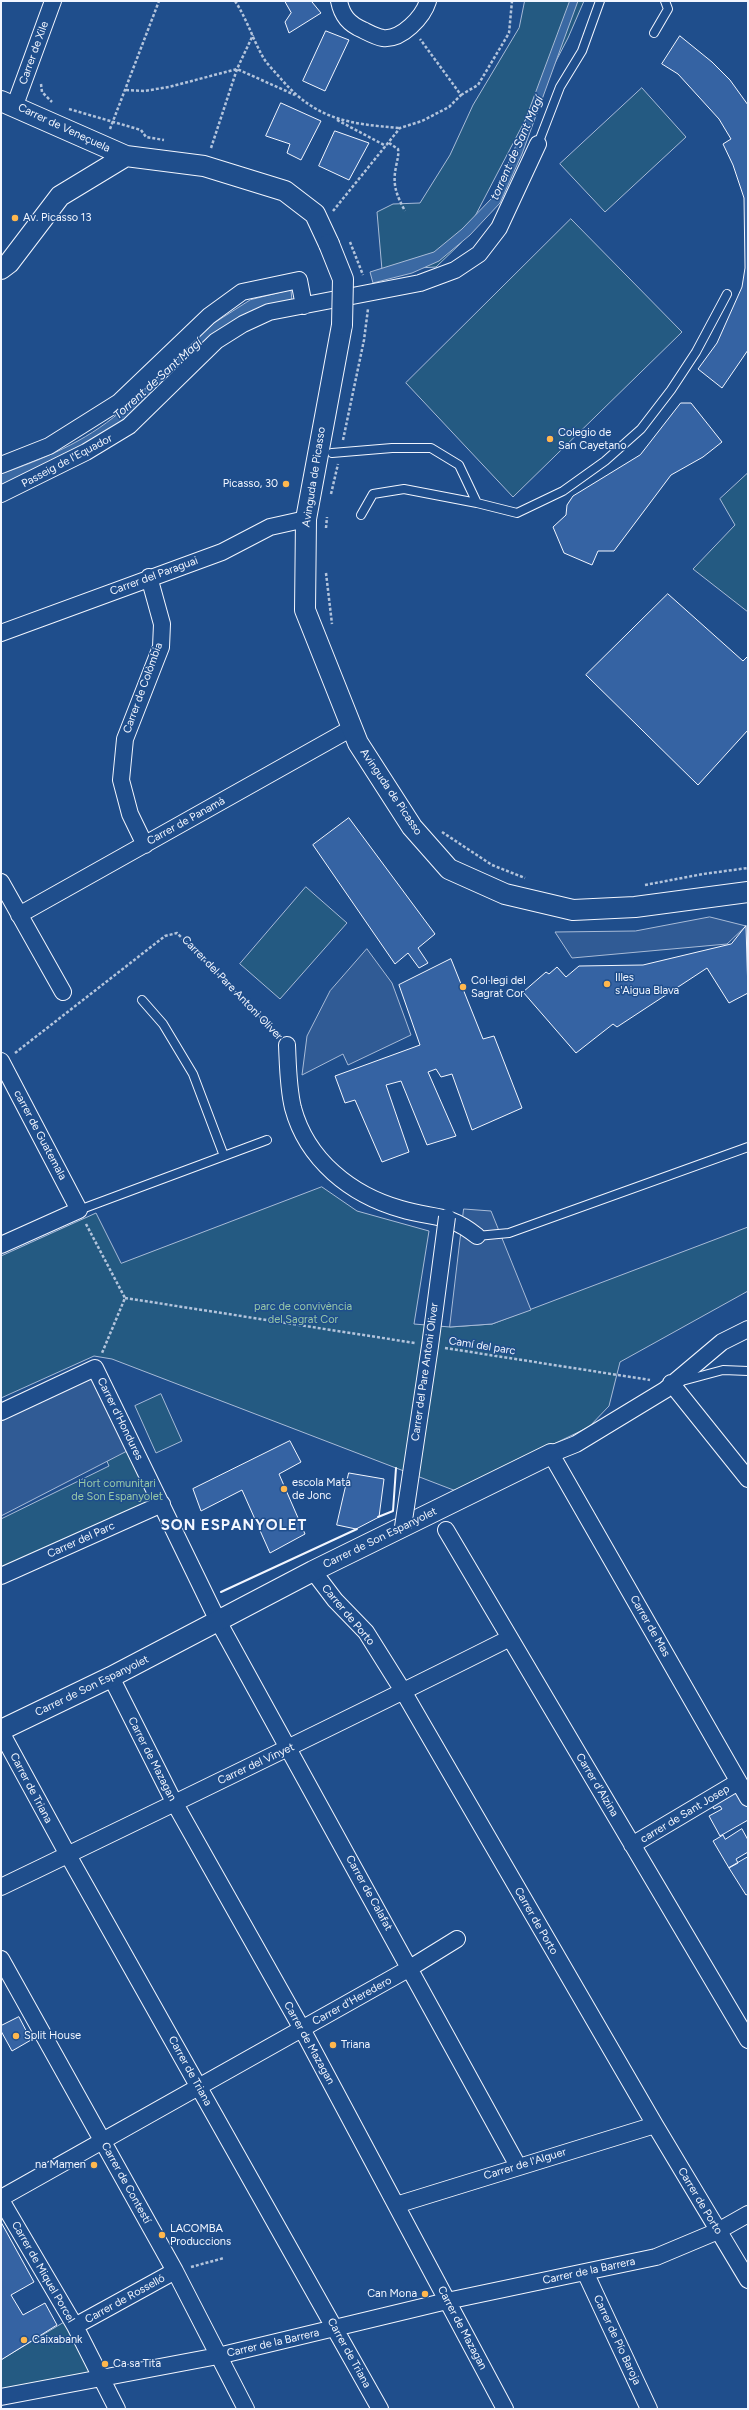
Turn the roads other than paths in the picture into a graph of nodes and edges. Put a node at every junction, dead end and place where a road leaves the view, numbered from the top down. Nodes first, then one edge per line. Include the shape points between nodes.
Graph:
1 (53, 1) edge
2 (339, 1) edge
3 (428, 1) edge
4 (600, 1) edge
5 (665, 1) edge
6 (654, 33) dead end
7 (8, 103) edge
8 (538, 144) joint
9 (126, 156) junction
10 (1, 269) edge
11 (726, 294) dead end
12 (304, 306) junction
13 (336, 453) road end
14 (1, 465) edge
15 (1, 494) edge
16 (477, 503) junction
17 (361, 515) dead end
18 (306, 518) junction
19 (149, 577) junction
20 (1, 633) edge
21 (352, 728) junction
22 (145, 845) junction
23 (1, 882) edge
24 (748, 892) edge
25 (19, 915) junction
26 (63, 992) dead end
27 (142, 1000) dead end
28 (287, 1044) road end
29 (1, 1061) edge
30 (267, 1140) dead end
31 (748, 1147) edge
32 (224, 1156) junction
33 (79, 1210) junction
34 (447, 1217) junction
35 (477, 1236) joint
36 (1, 1245) edge
37 (748, 1329) edge
38 (748, 1371) edge
39 (671, 1383) junction
40 (1, 1412) edge
41 (551, 1454) junction
42 (748, 1479) edge
43 (162, 1504) junction
44 (403, 1527) junction
45 (446, 1530) dead end
46 (313, 1571) junction
47 (1, 1576) edge
48 (218, 1621) junction
49 (510, 1638) junction
50 (111, 1677) junction
51 (403, 1691) junction
52 (1, 1731) edge
53 (290, 1749) junction
54 (738, 1782) junction
55 (748, 1798) edge
56 (174, 1802) junction
57 (632, 1845) junction
58 (68, 1855) junction
59 (1, 1887) edge
60 (457, 1939) dead end
61 (1, 1959) edge
62 (410, 1968) junction
63 (302, 2029) junction
64 (748, 2040) edge
65 (199, 2087) junction
66 (654, 2125) junction
67 (102, 2140) junction
68 (518, 2166) junction
69 (1, 2199) edge
70 (396, 2205) junction
71 (748, 2214) edge
72 (718, 2231) junction
73 (175, 2271) junction
74 (585, 2272) junction
75 (748, 2280) edge
76 (447, 2301) junction
77 (75, 2326) junction
78 (336, 2329) junction
79 (218, 2356) junction
80 (100, 2379) junction
81 (1, 2397) edge
82 (117, 2409) edge
83 (246, 2409) edge
84 (380, 2409) edge
85 (505, 2409) edge
86 (650, 2409) edge

1 - 7 street, Carrer de Xile
2 - 3 street via 341,13 354,26 384,38 397,35 411,26
4 - 8 lane via 582,51 560,87
5 - 6 lane via 668,9
7 - 9 street, Carrer de Veneçuela
8 - 12 street via 499,228 479,254 455,270 420,283
9 - 10 street via 60,196 9,263
9 - 18 street, Avinguda de Picasso, bridge via 204,166 285,191 315,214 320,224 343,279 342,325
11 - 16 lane via 696,352 671,390 641,429 605,461 564,491 517,513
12 - 14 street, Passeig de l'Equador via 300,280 242,292 209,316 119,402 49,446
12 - 15 street, Passeig de l'Equador via 269,312 243,324 216,341 128,426 92,449
13 - 16 lane via 431,448 459,464
16 - 17 lane via 404,489 373,494
18 - 19 street, Carrer del Paraguai via 270,527 222,552
18 - 21 street, Avinguda de Picasso via 305,610
19 - 20 street, Carrer del Paraguai
19 - 22 street, Carrer de Colòmbia via 162,624 161,647 125,739 121,780 130,814
21 - 22 street, Carrer de Panamà
21 - 24 street, Avinguda de Picasso via 358,743 412,827 449,869 505,894 573,910 634,907
22 - 25 street, Carrer de Panamà
23 - 25 street
25 - 26 street
27 - 32 lane via 163,1024 193,1074
28 - 34 street, Carrer del Pare Antoni Oliver via 293,1108 310,1147 320,1161 373,1201 402,1210
29 - 33 street, carrer de Guatemala
30 - 32 lane
31 - 35 lane via 509,1233
32 - 33 lane
33 - 36 street
34 - 35 street, Carrer del Pare Antoni Oliver
34 - 44 street, Carrer del Pare Antoni Oliver, bridge
37 - 39 street, Carrer de Son Espanyolet via 722,1342
38 - 39 lane via 723,1370
39 - 41 street, Carrer de Son Espanyolet via 665,1390 576,1444
39 - 42 street
40 - 43 street, Carrer d'Hondures via 95,1368
41 - 44 street, Carrer de Son Espanyolet
41 - 54 street, Carrer de Mas
43 - 47 street, Carrer del Parc
43 - 48 street, Carrer d'Hondures
44 - 46 street, Carrer de Son Espanyolet
45 - 49 street, Carrer d'Alzina
46 - 48 street, Carrer de Son Espanyolet
46 - 51 street, Carrer de Porto via 335,1600 366,1632
48 - 50 street, Carrer de Son Espanyolet
48 - 53 street, Carrer de Calafat
49 - 51 street, Carrer del Vinyet
49 - 57 street, Carrer d'Alzina
50 - 52 street, Carrer de Son Espanyolet
50 - 56 street, Carrer de Mazagan
51 - 53 street, Carrer del Vinyet
51 - 66 street, Carrer de Porto
52 - 58 street, Carrer de Triana
53 - 56 street, Carrer del Vinyet
53 - 62 street, Carrer de Calafat
54 - 55 street, Carrer de Mas
54 - 57 street, carrer de Sant Josep
56 - 58 street, Carrer del Vinyet
56 - 63 street, Carrer de Mazagan
57 - 64 street, Carrer d'Alzina
58 - 59 street, Carrer del Vinyet
58 - 65 street, Carrer de Triana
60 - 62 street
61 - 67 street, Carrer de Contestí
62 - 63 street, Carrer d'Heredero
62 - 68 street, Carrer de Calafat
63 - 65 street, Carrer d'Heredero
63 - 70 street, Carrer de Mazagan
65 - 67 street, Carrer d'Heredero
65 - 78 street, Carrer de Triana
66 - 68 street, Carrer de l'Alguer
66 - 72 street, Carrer de Porto
67 - 69 street, Carrer d'Heredero
67 - 73 street, Carrer de Contestí
68 - 70 street, Carrer de l'Alguer
69 - 77 street, Carrer de Miquel Porcel
70 - 76 street, Carrer de Mazagan
71 - 72 street, Carrer de la Barrera
72 - 74 street, Carrer de la Barrera via 656,2257
72 - 75 street, Carrer de Porto
73 - 77 street, Carrer de Rosselló
73 - 79 street, Carrer de Contestí
74 - 76 street, Carrer de la Barrera
74 - 86 street, Carrer de Pío Baroja
76 - 78 street, Carrer de la Barrera
76 - 85 street, Carrer de Mazagan
77 - 80 street, Carrer de Miquel Porcel
78 - 79 street, Carrer de la Barrera
78 - 84 street, Carrer de Triana
79 - 80 street, Carrer de la Barrera
79 - 83 street, Carrer de Contestí
80 - 81 street, Carrer de la Barrera
80 - 82 street, Carrer de Miquel Porcel

